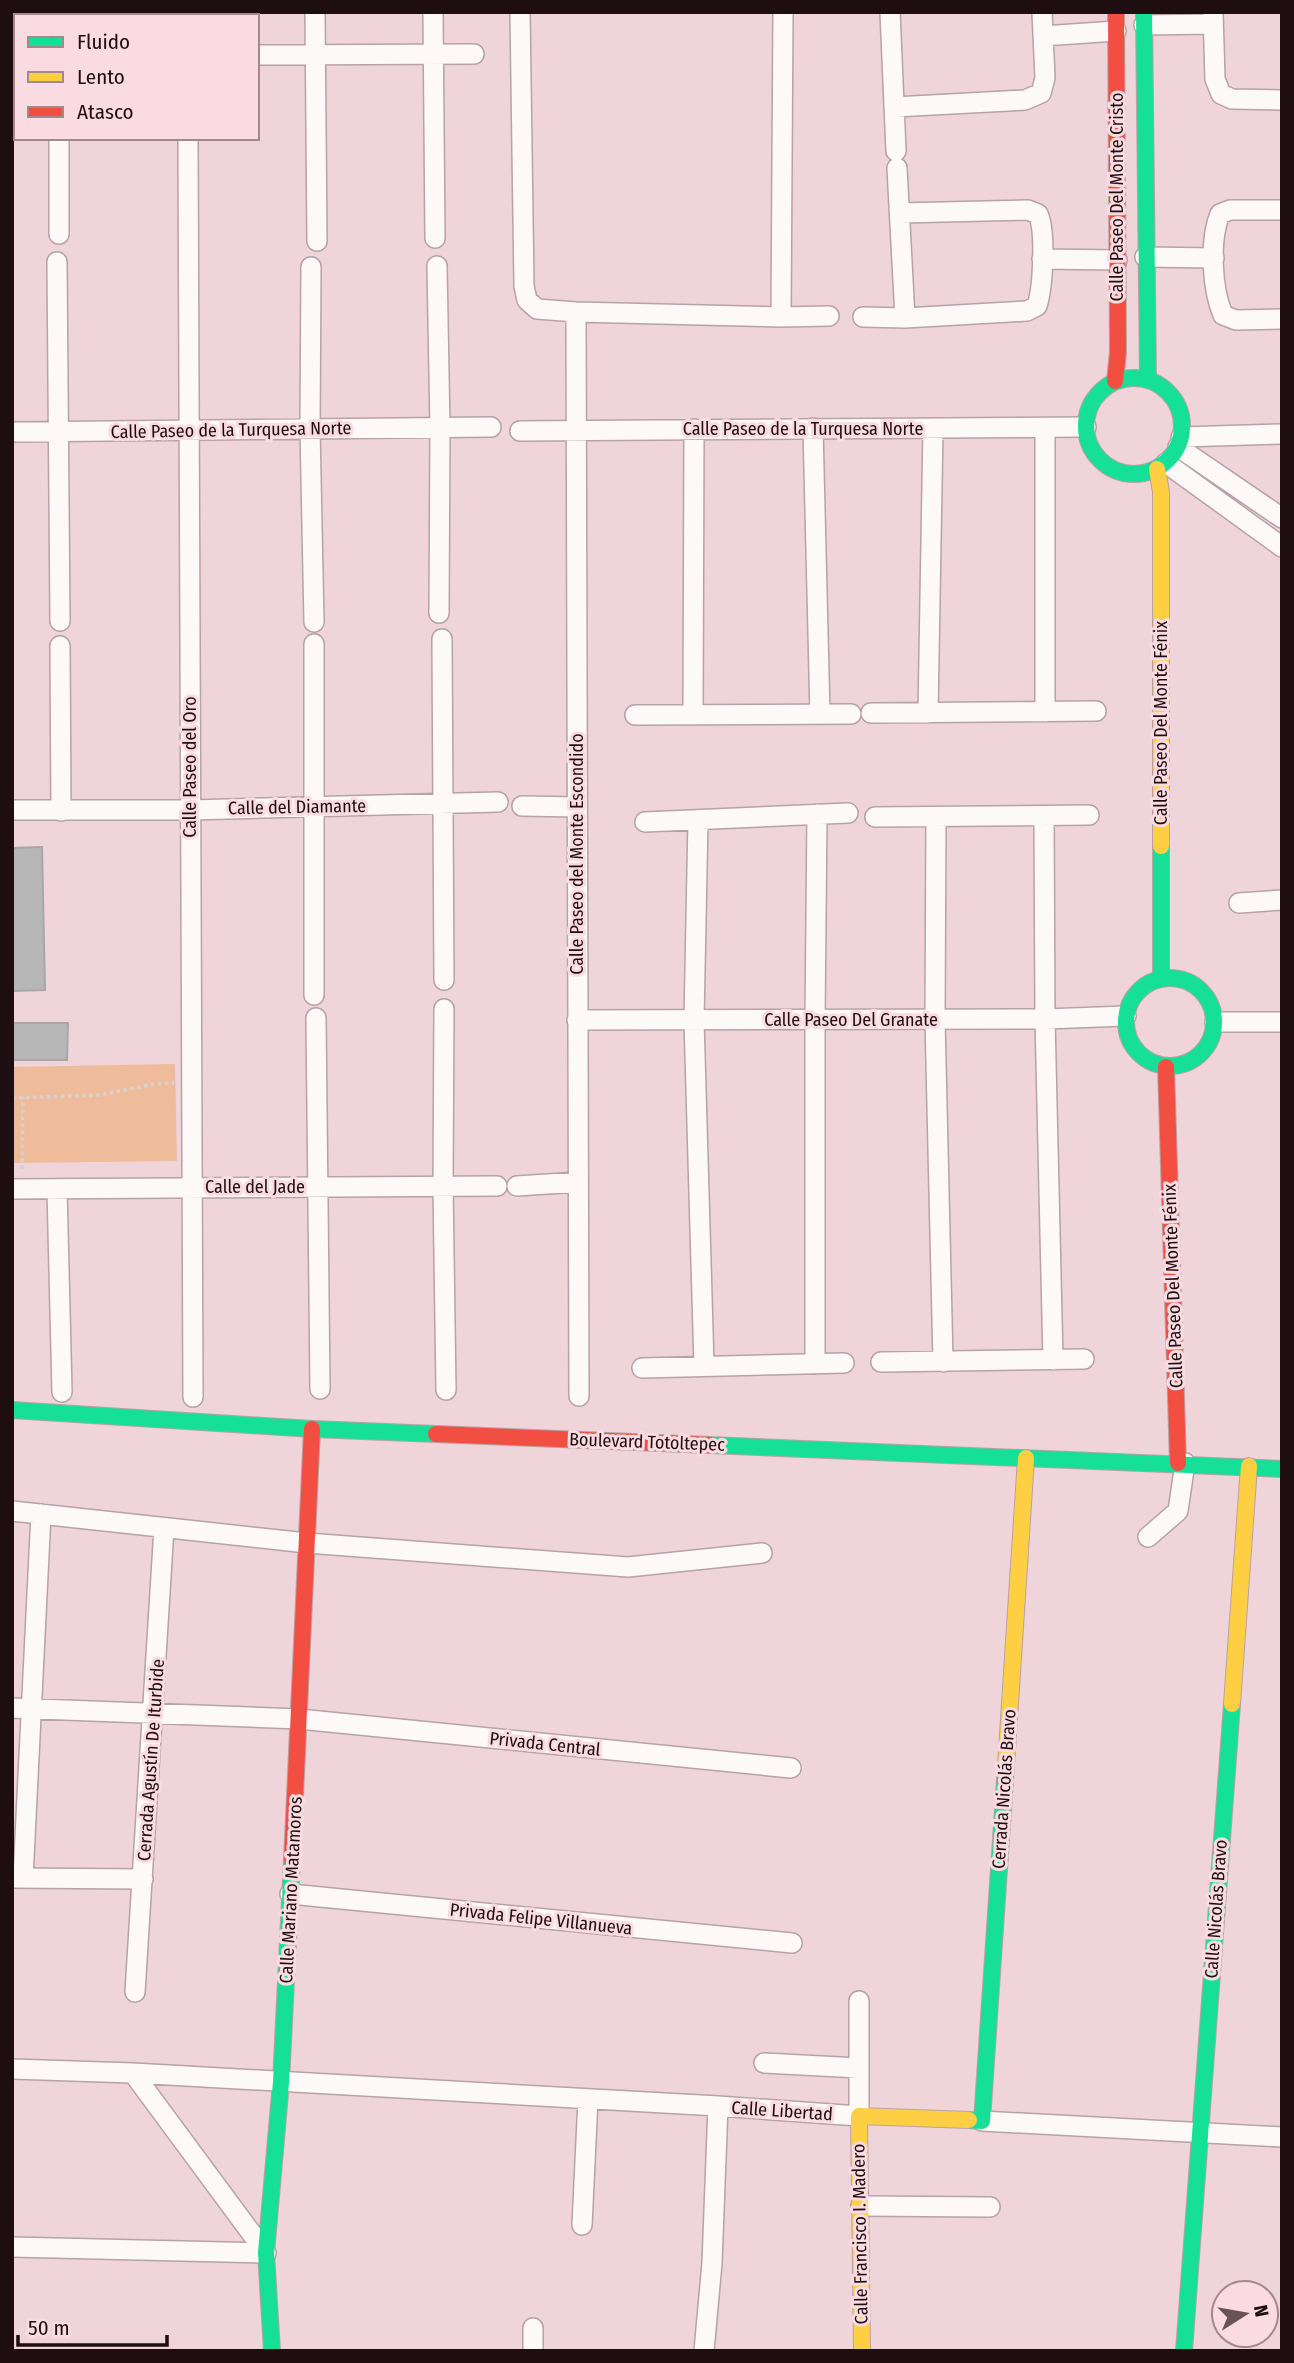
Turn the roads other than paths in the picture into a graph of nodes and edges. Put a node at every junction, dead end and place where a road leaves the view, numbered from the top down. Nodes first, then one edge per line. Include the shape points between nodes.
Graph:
1 (315, 12) edge
2 (433, 12) edge
3 (520, 12) edge
4 (783, 12) edge
5 (890, 12) edge
6 (1042, 12) edge
7 (1144, 18) edge
8 (1213, 18) edge
9 (1116, 22) edge
10 (1043, 36) junction
11 (316, 54) junction
12 (433, 54) junction
13 (474, 54) dead end
14 (259, 55) edge
15 (1282, 100) edge
16 (895, 107) junction
17 (59, 140) edge
18 (188, 140) edge
19 (1282, 210) edge
20 (900, 213) junction
21 (59, 234) dead end
22 (435, 238) dead end
23 (317, 241) dead end
24 (1145, 257) junction
25 (1042, 258) junction
26 (1214, 258) junction
27 (1118, 260) junction
28 (57, 262) dead end
29 (437, 266) dead end
30 (312, 267) dead end
31 (576, 313) junction
32 (829, 316) dead end
33 (781, 317) junction
34 (863, 317) dead end
35 (905, 318) junction
36 (1282, 319) edge
37 (1148, 380) junction
38 (1115, 382) junction
39 (491, 427) dead end
40 (440, 428) junction
41 (813, 428) junction
42 (933, 428) junction
43 (1045, 428) junction
44 (1086, 428) junction
45 (310, 429) junction
46 (577, 429) junction
47 (694, 429) junction
48 (188, 430) junction
49 (520, 431) dead end
50 (12, 432) edge
51 (59, 432) junction
52 (1282, 434) edge
53 (1171, 454) junction
54 (1282, 518) edge
55 (1282, 547) edge
56 (439, 613) dead end
57 (60, 621) dead end
58 (314, 622) dead end
59 (442, 639) dead end
60 (314, 644) dead end
61 (60, 646) dead end
62 (1096, 711) dead end
63 (1045, 712) junction
64 (871, 713) dead end
65 (928, 713) junction
66 (820, 714) junction
67 (850, 714) dead end
68 (635, 715) dead end
69 (693, 715) junction
70 (498, 802) dead end
71 (442, 803) junction
72 (522, 806) dead end
73 (315, 807) junction
74 (577, 807) junction
75 (12, 810) edge
76 (191, 810) junction
77 (61, 811) junction
78 (848, 813) dead end
79 (817, 814) junction
80 (1089, 815) dead end
81 (1044, 816) junction
82 (875, 817) dead end
83 (936, 817) junction
84 (698, 820) junction
85 (645, 822) dead end
86 (1282, 900) edge
87 (1239, 903) dead end
88 (1161, 978) junction
89 (444, 980) dead end
90 (314, 995) dead end
91 (444, 1009) dead end
92 (1126, 1016) junction
93 (316, 1018) dead end
94 (1045, 1019) junction
95 (577, 1020) junction
96 (694, 1020) junction
97 (815, 1020) junction
98 (935, 1020) junction
99 (1282, 1021) edge
100 (1215, 1022) junction
101 (1166, 1067) junction
102 (578, 1182) junction
103 (317, 1186) junction
104 (443, 1186) junction
105 (192, 1188) junction
106 (17, 1189) edge
107 (58, 1189) junction
108 (1084, 1359) dead end
109 (1053, 1360) junction
110 (881, 1362) dead end
111 (943, 1362) junction
112 (844, 1363) dead end
113 (815, 1364) junction
114 (704, 1366) junction
115 (642, 1368) dead end
116 (320, 1388) dead end
117 (446, 1390) dead end
118 (62, 1392) dead end
119 (579, 1396) dead end
120 (193, 1397) dead end
121 (12, 1410) edge
122 (313, 1429) junction
123 (1026, 1458) junction
124 (1181, 1463) junction
125 (1249, 1466) junction
126 (1282, 1469) edge
127 (12, 1511) edge
128 (41, 1514) junction
129 (164, 1528) junction
130 (1148, 1537) dead end
131 (307, 1543) junction
132 (762, 1553) dead end
133 (12, 1708) edge
134 (33, 1709) junction
135 (154, 1713) junction
136 (299, 1719) junction
137 (791, 1768) dead end
138 (17, 1878) edge
139 (143, 1880) junction
140 (290, 1894) junction
141 (792, 1943) dead end
142 (135, 1992) dead end
143 (859, 2001) dead end
144 (764, 2063) dead end
145 (859, 2068) junction
146 (12, 2069) edge
147 (133, 2073) junction
148 (282, 2082) junction
149 (588, 2099) junction
150 (718, 2106) junction
151 (859, 2116) junction
152 (982, 2121) junction
153 (1199, 2133) junction
154 (1282, 2137) edge
155 (861, 2206) junction
156 (989, 2207) dead end
157 (582, 2225) dead end
158 (12, 2247) edge
159 (266, 2253) junction
160 (533, 2328) dead end
161 (272, 2351) edge
162 (533, 2351) edge
163 (704, 2351) edge
164 (862, 2351) edge
165 (1184, 2351) edge

1 - 11 street
2 - 12 street
3 - 31 street via 524,286 527,300 537,309
4 - 33 street
5 - 16 street
6 - 10 street
7 - 8 street
7 - 24 main road, Calle Paseo Del Monte Cristo
8 - 15 street via 1215,79 1221,94 1232,99
9 - 10 street
9 - 27 main road, Calle Paseo Del Monte Cristo
10 - 16 street via 1041,93 1025,100
11 - 12 street
11 - 14 street
11 - 23 street
12 - 13 street
12 - 22 street
16 - 20 street
17 - 21 street
18 - 48 street, Calle Paseo del Oro
19 - 26 street via 1220,214 1214,228
20 - 25 street via 1028,210 1042,222
20 - 35 street
24 - 26 street
24 - 37 main road, Calle Paseo Del Monte Cristo
25 - 27 street
25 - 35 street via 1041,294 1037,306 1027,311
26 - 36 street via 1216,299 1223,315 1236,320
27 - 38 main road, Calle Paseo Del Monte Cristo
28 - 51 street
29 - 40 street
30 - 45 street
31 - 33 street
31 - 46 street, Calle Paseo del Monte Escondido
32 - 33 street
34 - 35 street
37 - 38 main road
37 - 53 main road via 1161,386 1175,402 1183,422
38 - 44 main road via 1092,402
39 - 40 street, Calle Paseo de la Turquesa Norte
40 - 45 street, Calle Paseo de la Turquesa Norte
40 - 56 street
41 - 42 street, Calle Paseo de la Turquesa Norte
41 - 47 street, Calle Paseo de la Turquesa Norte
41 - 66 street
42 - 43 street, Calle Paseo de la Turquesa Norte
42 - 65 street
43 - 44 street, Calle Paseo de la Turquesa Norte
43 - 63 street
44 - 53 main road via 1090,448 1100,461 1127,475 1143,474
45 - 48 street, Calle Paseo de la Turquesa Norte
45 - 58 street
46 - 47 street, Calle Paseo de la Turquesa Norte
46 - 49 street, Calle Paseo de la Turquesa Norte
46 - 74 street, Calle Paseo del Monte Escondido
47 - 69 street
48 - 51 street, Calle Paseo de la Turquesa Norte
48 - 76 street, Calle Paseo del Oro
50 - 51 street, Calle Paseo de la Turquesa Norte
51 - 57 street
52 - 53 street
53 - 54 street
53 - 55 street
53 - 88 main road, Calle Paseo Del Monte Fénix via 1161,492
59 - 71 street
60 - 73 street
61 - 77 street
62 - 63 street
63 - 65 street
64 - 65 street
66 - 67 street
66 - 69 street
68 - 69 street
70 - 71 street, Calle del Diamante
71 - 73 street, Calle del Diamante
71 - 89 street
72 - 74 street
73 - 76 street, Calle del Diamante
73 - 90 street
74 - 95 street, Calle Paseo del Monte Escondido
75 - 77 street, Calle del Diamante
76 - 77 street, Calle del Diamante
76 - 105 street, Calle Paseo del Oro
78 - 79 street
79 - 84 street
79 - 97 street
80 - 81 street
81 - 83 street
81 - 94 street
82 - 83 street
83 - 98 street
84 - 85 street
84 - 96 street
86 - 87 street
88 - 92 main road via 1138,991
88 - 100 main road via 1175,977 1198,987 1213,1009
91 - 104 street
92 - 94 street, Calle Paseo Del Granate
92 - 101 main road via 1131,1044 1146,1059
93 - 103 street
94 - 98 street, Calle Paseo Del Granate
94 - 109 street
95 - 96 street, Calle Paseo Del Granate
95 - 102 street, Calle Paseo del Monte Escondido
96 - 97 street, Calle Paseo Del Granate
96 - 114 street
97 - 98 street, Calle Paseo Del Granate
97 - 113 street
98 - 111 street
99 - 100 street
100 - 101 main road via 1209,1043 1195,1060
101 - 124 main road, Calle Paseo Del Monte Fénix
102 - 104 street, Calle del Jade
102 - 119 street, Calle Paseo del Monte Escondido
103 - 104 street, Calle del Jade
103 - 105 street, Calle del Jade
103 - 116 street
104 - 117 street
105 - 107 street, Calle del Jade
105 - 120 street, Calle Paseo del Oro
106 - 107 street, Calle del Jade
107 - 118 street
108 - 109 street
109 - 111 street
110 - 111 street
112 - 113 street
113 - 114 street
114 - 115 street
121 - 122 main road, Boulevard Totoltepec
122 - 123 main road, Boulevard Totoltepec
122 - 131 main road, Calle Mariano Matamoros
123 - 124 main road, Boulevard Totoltepec
123 - 152 main road, Cerrada Nicolás Bravo
124 - 125 main road, Boulevard Totoltepec
124 - 130 street via 1178,1511
125 - 126 main road, Boulevard Totoltepec
125 - 153 main road, Calle Nicolás Bravo
127 - 128 street
128 - 129 street
128 - 134 street
129 - 131 street
129 - 135 street, Cerrada Agustín De Iturbide
131 - 132 street via 628,1567
131 - 136 main road, Calle Mariano Matamoros
133 - 134 street, Privada Central
134 - 135 street, Privada Central
134 - 138 street
135 - 136 street, Privada Central
135 - 139 street, Cerrada Agustín De Iturbide
136 - 137 street, Privada Central
136 - 140 main road, Calle Mariano Matamoros
138 - 139 street
139 - 142 street, Cerrada Agustín De Iturbide
140 - 141 street, Privada Felipe Villanueva
140 - 148 main road, Calle Mariano Matamoros
143 - 145 street
144 - 145 street
145 - 151 street
146 - 147 street, Calle Libertad
147 - 148 street, Calle Libertad
147 - 159 street
148 - 149 street, Calle Libertad
148 - 159 main road, Calle Mariano Matamoros
149 - 150 street, Calle Libertad
149 - 157 street
150 - 151 street, Calle Libertad
150 - 163 street
151 - 152 main road, Calle Libertad
151 - 155 main road, Calle Francisco I. Madero
152 - 153 street, Calle Libertad
153 - 154 street, Calle Libertad
153 - 165 main road, Calle Nicolás Bravo
155 - 156 street
155 - 164 main road, Calle Francisco I. Madero
158 - 159 street
159 - 161 main road, Calle Mariano Matamoros
160 - 162 street

